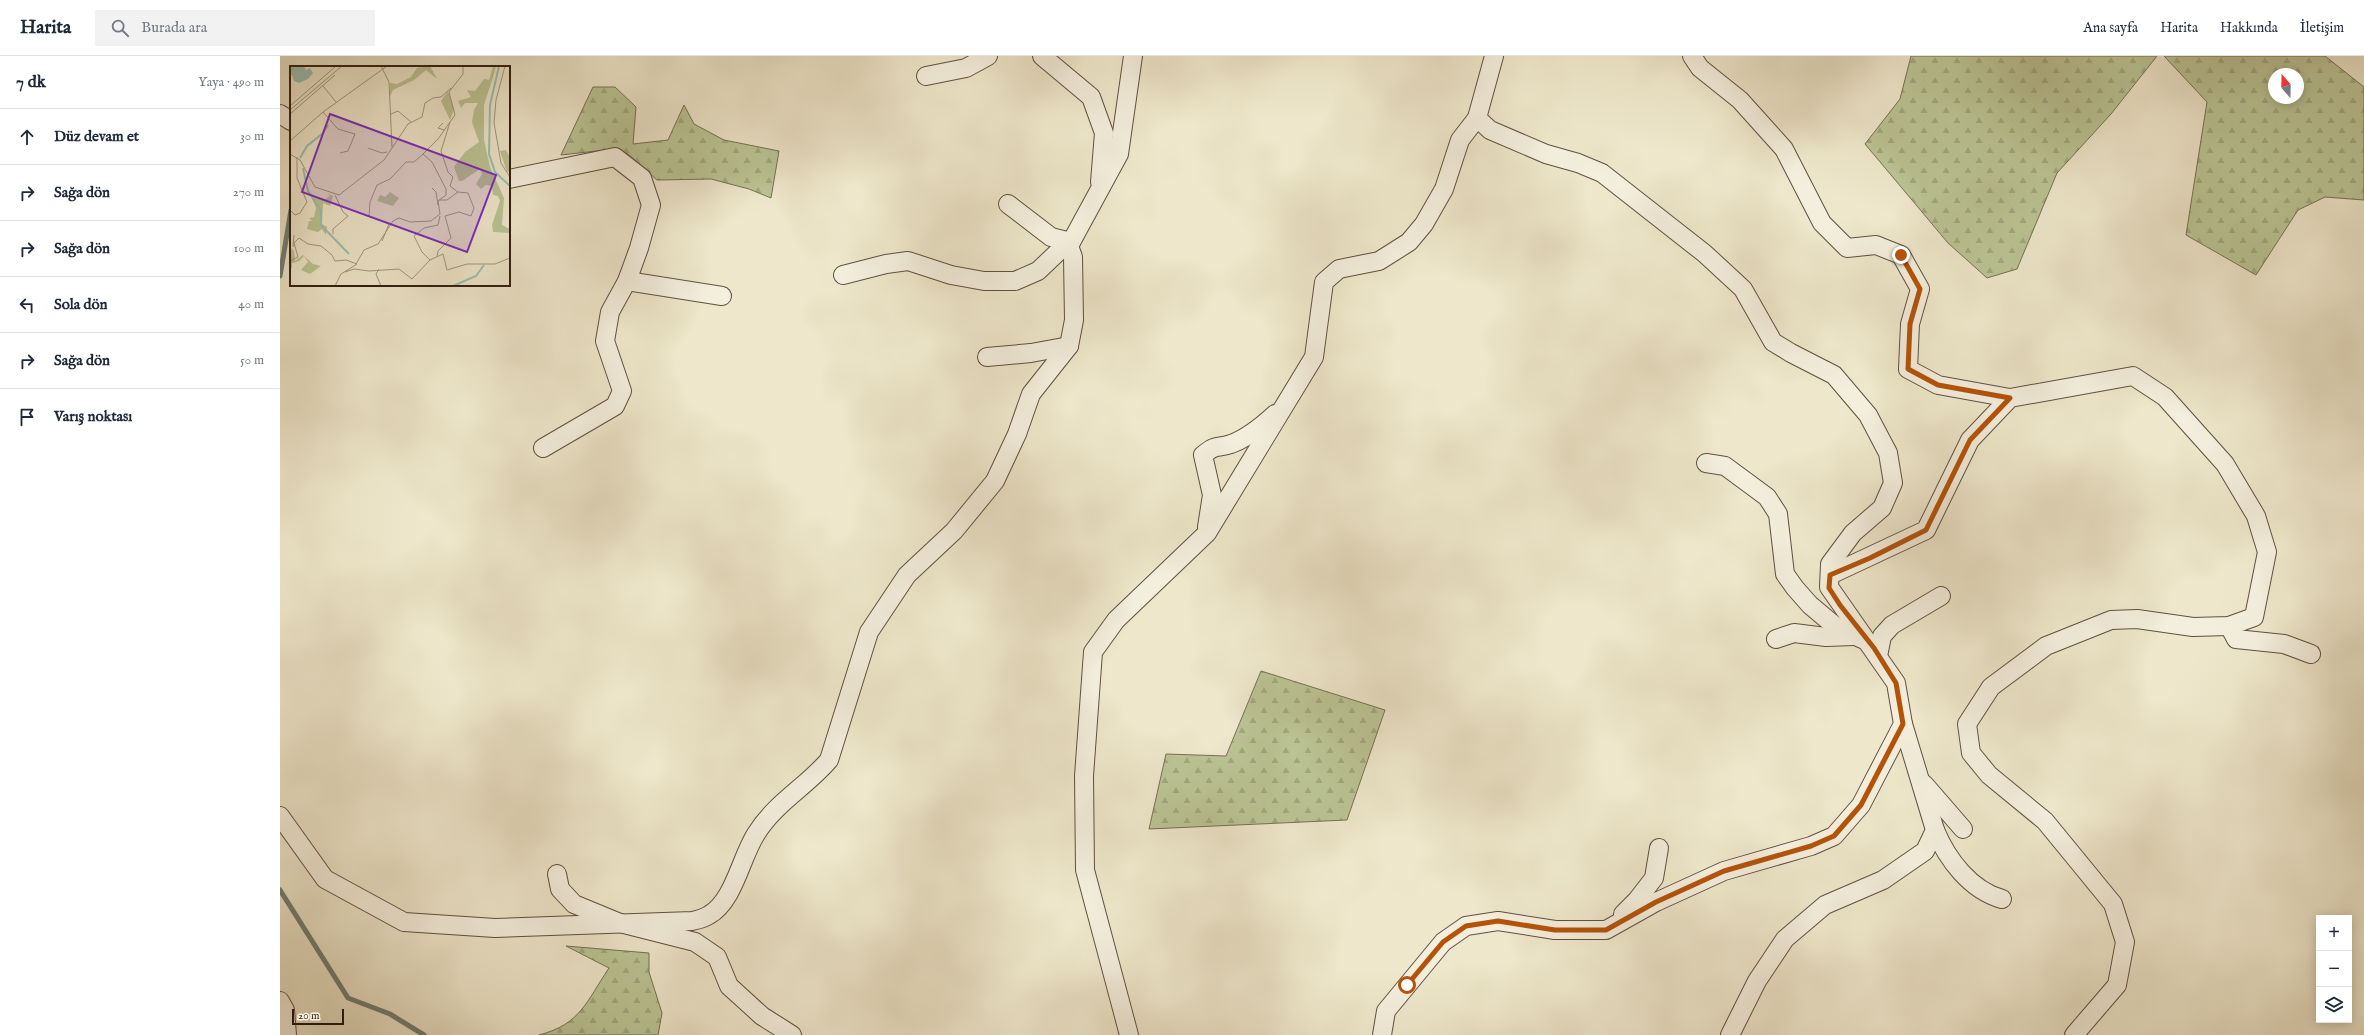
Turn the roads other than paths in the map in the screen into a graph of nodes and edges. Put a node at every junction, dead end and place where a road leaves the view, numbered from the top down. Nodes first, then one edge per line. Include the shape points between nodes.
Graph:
1 (988, 56) edge
2 (1042, 56) edge
3 (1133, 56) edge
4 (1494, 56) edge
5 (1692, 56) edge
6 (926, 76) dead end
7 (280, 114) edge
8 (1477, 118) junction
9 (290, 120) edge
10 (510, 179) edge
11 (1099, 193) junction
12 (1008, 204) dead end
13 (1070, 244) junction
14 (843, 275) dead end
15 (627, 281) junction
16 (722, 296) dead end
17 (1069, 346) junction
18 (987, 357) dead end
19 (2010, 398) junction
20 (1286, 405) junction
21 (543, 448) dead end
22 (1706, 463) dead end
23 (1207, 533) junction
24 (1830, 575) junction
25 (1941, 596) dead end
26 (2229, 626) junction
27 (1776, 639) dead end
28 (1867, 644) junction
29 (2311, 654) dead end
30 (1903, 724) junction
31 (1918, 777) junction
32 (280, 816) edge
33 (1963, 829) dead end
34 (1935, 830) junction
35 (1659, 848) dead end
36 (558, 874) dead end
37 (2002, 899) dead end
38 (620, 923) junction
39 (1606, 930) junction
40 (280, 1001) edge
41 (287, 1035) edge
42 (792, 1035) edge
43 (1129, 1035) edge
44 (1382, 1035) edge
45 (1730, 1035) edge
46 (2074, 1035) edge

1 - 6 street via 966,68
2 - 11 street via 1091,97 1104,133
3 - 11 street via 1119,154
4 - 8 street
5 - 19 street via 1700,68 1740,100 1784,149 1822,223 1847,248 1876,245 1901,255 1920,289 1910,324 1908,369 1938,385
7 - 9 street
8 - 20 street via 1460,140 1444,190 1424,224 1409,242 1379,260 1339,269 1324,282 1314,357
8 - 24 street via 1490,130 1546,154 1602,173 1704,253 1743,289 1773,342 1834,375 1868,415 1888,453 1893,483 1882,508 1853,533 1830,564
10 - 15 street via 615,157 642,178 651,204
11 - 13 street
12 - 13 street via 1051,237
13 - 14 street via 1038,271 1015,281 984,281 951,275 908,261
13 - 17 street via 1073,257 1074,320
15 - 16 street
15 - 21 street via 610,312 605,341 622,391 615,406
17 - 18 street
17 - 38 street via 1031,394 1017,434 995,482 954,531 907,575 869,632 829,760 817,774 780,803 755,834 725,899 710,915 692,921
19 - 24 street via 1970,440 1926,530
19 - 26 street via 2133,376 2165,397 2225,464 2256,516 2267,552 2254,617
20 - 23 street
20 - 23 street via 1261,426 1230,444 1214,446 1203,455 1212,495
22 - 28 street via 1725,466 1767,497 1778,514 1785,574 1810,604 1835,626
23 - 43 street via 1116,620 1093,652 1084,776 1084,870
24 - 28 street via 1829,588
25 - 28 street via 1892,625 1882,636
26 - 29 street via 2236,639 2284,644
26 - 46 street via 2193,627 2137,619 2111,620 2046,646 1991,687 1967,724 1971,753 1989,775 2045,822 2113,904 2125,942 2117,984
27 - 28 street via 1794,633
28 - 30 street via 1896,683
30 - 31 street
30 - 39 street via 1861,805 1834,836 1811,846 1724,871 1656,902
31 - 33 street
31 - 34 street
32 - 38 street via 325,879 404,922 495,928
34 - 37 street via 1944,852 1964,874 1985,894
34 - 45 street via 1925,851 1883,880 1825,905 1785,939 1758,981
35 - 39 street via 1654,878 1637,900
36 - 38 street via 560,889 574,904
38 - 42 street via 695,942 717,957 729,986 762,1016
39 - 44 street via 1555,930 1498,921 1466,926 1443,942 1386,1011
40 - 41 street via 285,1010

